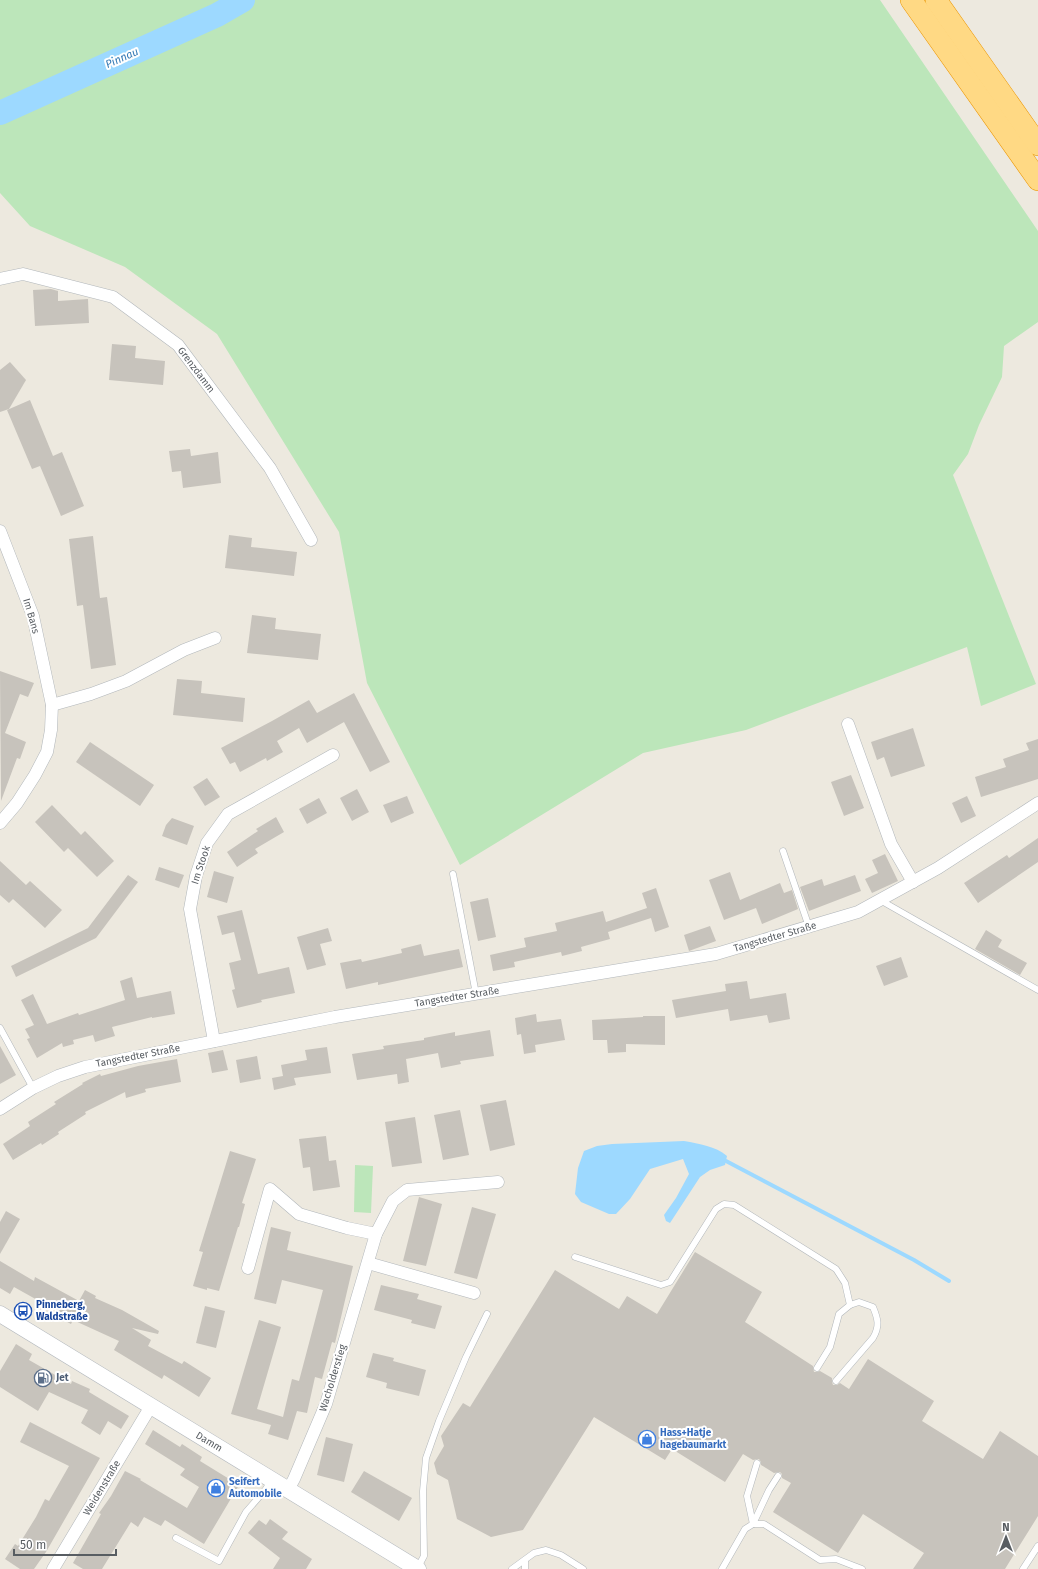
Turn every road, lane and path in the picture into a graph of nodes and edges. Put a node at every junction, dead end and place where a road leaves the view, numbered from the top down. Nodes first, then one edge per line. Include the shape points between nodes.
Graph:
1 (911, 0) edge
2 (936, 0) edge
3 (1038, 145) edge
4 (1038, 180) edge
5 (0, 279) edge
6 (0, 531) edge
7 (311, 540) dead end
8 (215, 638) dead end
9 (52, 704) junction
10 (848, 724) dead end
11 (333, 755) dead end
12 (1036, 808) edge
13 (0, 822) edge
14 (783, 851) dead end
15 (453, 874) dead end
16 (913, 882) junction
17 (880, 900) junction
18 (809, 927) junction
19 (1038, 990) edge
20 (476, 994) junction
21 (0, 1028) edge
22 (214, 1041) junction
23 (33, 1088) junction
24 (0, 1109) edge
25 (498, 1182) dead end
26 (376, 1234) junction
27 (575, 1257) dead end
28 (368, 1263) junction
29 (248, 1268) dead end
30 (474, 1293) dead end
31 (850, 1305) junction
32 (0, 1314) edge
33 (487, 1314) dead end
34 (817, 1368) dead end
35 (836, 1381) dead end
36 (151, 1406) junction
37 (757, 1462) dead end
38 (778, 1476) dead end
39 (272, 1480) junction
40 (288, 1490) junction
41 (753, 1524) junction
42 (176, 1538) dead end
43 (1038, 1546) edge
44 (525, 1561) junction
45 (53, 1569) edge
46 (417, 1569) edge
47 (512, 1569) edge
48 (525, 1569) edge
49 (583, 1569) edge
50 (722, 1569) edge
51 (862, 1569) edge
52 (1023, 1569) edge

1 - 4 highway
2 - 3 highway
5 - 7 street, Grenzdamm via 23,274 113,297 178,345 270,468
6 - 9 street, Im Bans via 33,616
8 - 9 street via 184,650 126,681 91,694
9 - 13 street, Im Bans via 47,752 17,803
10 - 16 street via 891,844
11 - 22 street, Im Stook via 228,814 207,843 196,876 190,909
12 - 16 street, Tangstedter Straße
14 - 18 lane
15 - 20 lane
16 - 17 street, Tangstedter Straße
17 - 18 street, Tangstedter Straße via 858,912
17 - 19 lane
18 - 20 street, Tangstedter Straße via 716,954
20 - 22 street, Tangstedter Straße via 335,1017
21 - 23 lane
22 - 23 street, Tangstedter Straße via 85,1067
23 - 24 street, Tangstedter Straße
25 - 26 street, Wacholderstieg via 406,1190 393,1201
26 - 28 street, Wacholderstieg
26 - 29 street via 299,1214 270,1189
27 - 31 lane via 661,1285 670,1282 716,1209 724,1204 734,1205 836,1269 845,1283
28 - 30 street
28 - 40 street, Wacholderstieg via 326,1404
31 - 34 lane via 839,1314 830,1347
31 - 35 lane via 859,1302 873,1307 878,1320 877,1331
32 - 36 main road, Damm
33 - 46 lane via 439,1421 426,1458 423,1491 424,1556
36 - 39 main road, Damm
36 - 45 street, Weidenstraße
37 - 41 lane via 747,1496
38 - 41 lane
39 - 40 main road, Damm
39 - 42 lane via 246,1512 219,1561
40 - 46 main road, Damm
41 - 50 lane via 746,1529
41 - 51 lane via 764,1524 820,1560 836,1560
43 - 52 lane
44 - 47 lane
44 - 48 lane
44 - 49 lane via 534,1553 546,1550 561,1555

